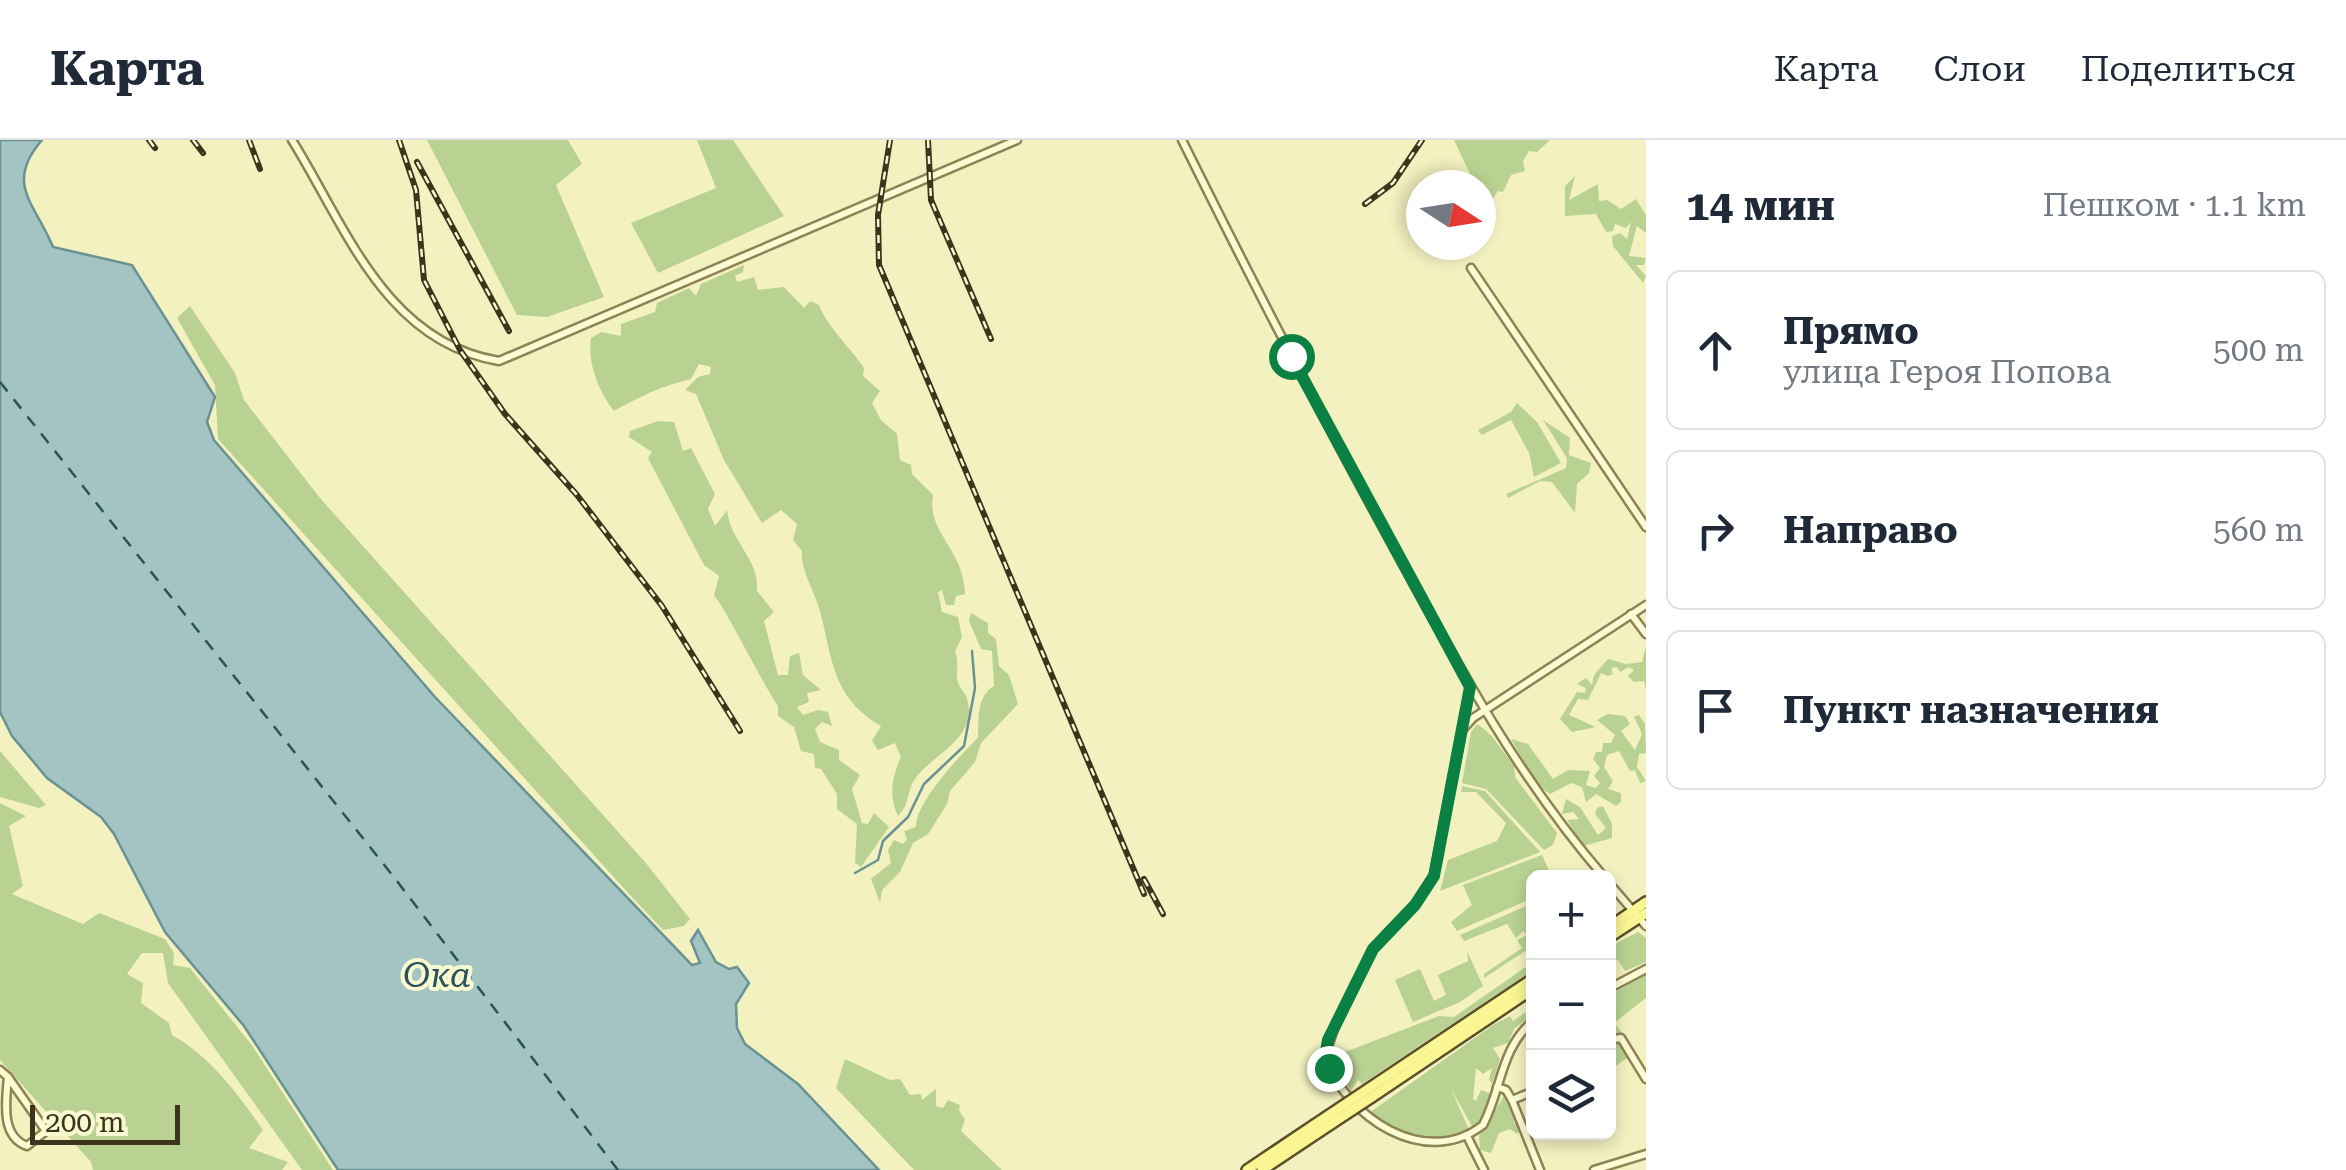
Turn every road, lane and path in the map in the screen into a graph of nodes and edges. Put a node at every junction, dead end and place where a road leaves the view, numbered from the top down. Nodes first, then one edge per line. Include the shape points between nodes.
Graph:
1 (292, 140) edge
2 (1017, 140) edge
3 (1182, 140) edge
4 (1471, 268) dead end
5 (1646, 527) edge
6 (1646, 604) edge
7 (1631, 614) junction
8 (1646, 634) edge
9 (1470, 687) junction
10 (1484, 712) junction
11 (1462, 730) junction
12 (1599, 870) edge
13 (1616, 890) edge
14 (1646, 902) edge
15 (1641, 917) edge
16 (1616, 925) edge
17 (1616, 933) edge
18 (1646, 969) edge
19 (1526, 984) edge
20 (1616, 985) edge
21 (1526, 993) edge
22 (1526, 1030) edge
23 (1616, 1039) edge
24 (0, 1070) edge
25 (8, 1077) junction
26 (1646, 1080) edge
27 (1497, 1087) junction
28 (1370, 1093) junction
29 (1526, 1094) edge
30 (1512, 1100) junction
31 (1316, 1128) junction
32 (1468, 1138) junction
33 (1646, 1154) edge
34 (1246, 1170) edge
35 (1262, 1170) edge
36 (1484, 1170) edge
37 (1540, 1170) edge
38 (1594, 1170) edge

1 - 2 street via 371,278 430,336 499,361
3 - 9 street
4 - 5 street
6 - 7 street
7 - 8 street
7 - 10 street
9 - 10 street
9 - 11 street
10 - 11 street
10 - 12 street via 1529,784
11 - 32 street via 1434,876 1373,949 1325,1057 1364,1116 1402,1144 1434,1148
13 - 15 street
14 - 15 main road
15 - 16 main road
15 - 17 main road
18 - 20 street
19 - 28 main road
21 - 28 main road
22 - 27 street via 1509,1050
23 - 26 street
24 - 25 street
25 - 25 street via 6,1124 28,1146 46,1131
27 - 30 street
27 - 32 street via 1483,1125
28 - 31 main road, bridge
29 - 30 street
30 - 37 street
31 - 34 main road
31 - 35 main road
32 - 36 street
33 - 38 street

